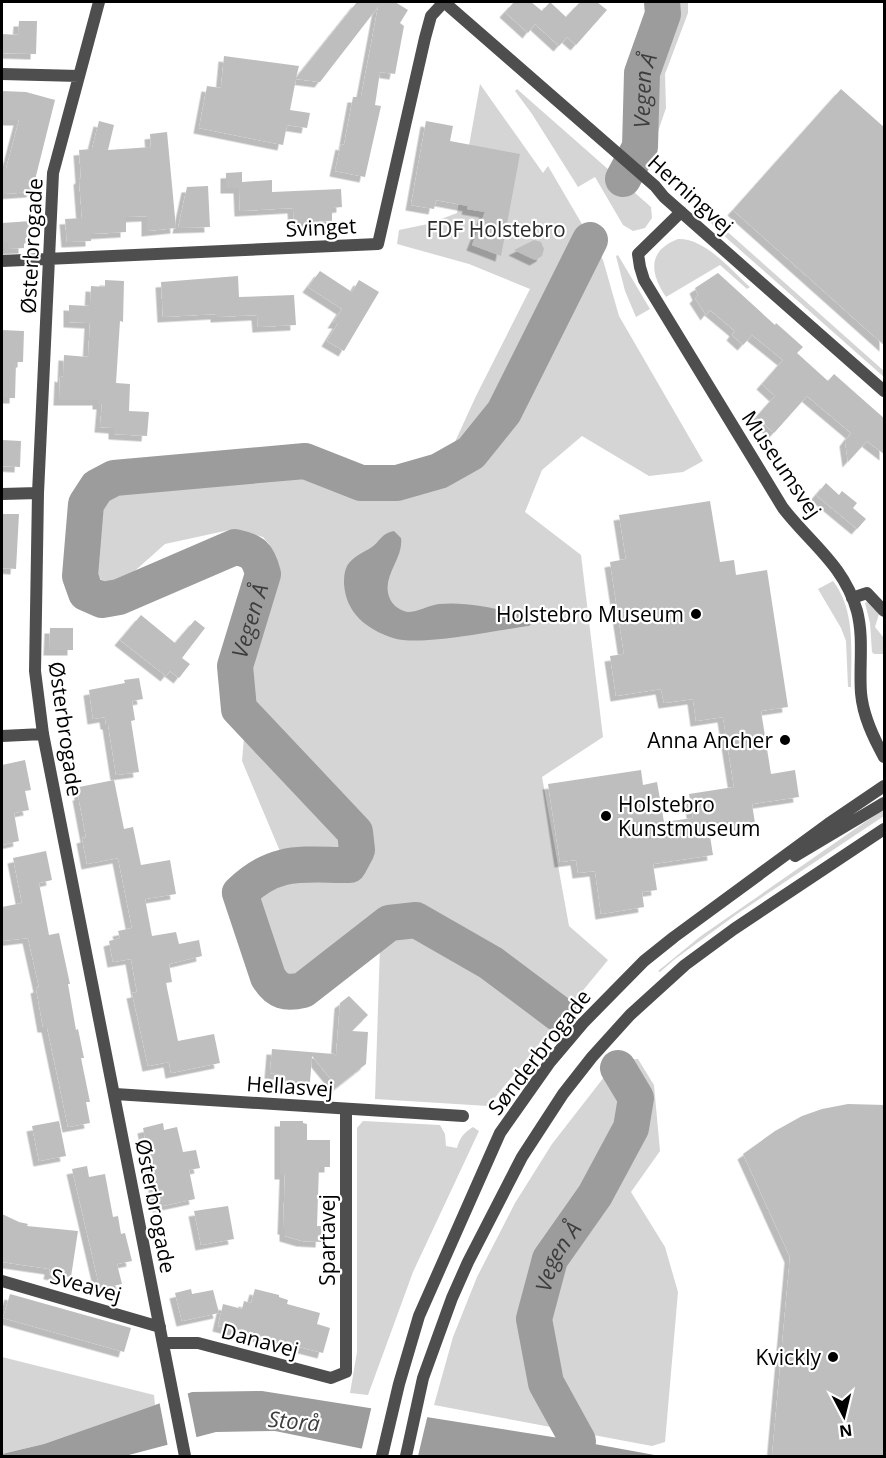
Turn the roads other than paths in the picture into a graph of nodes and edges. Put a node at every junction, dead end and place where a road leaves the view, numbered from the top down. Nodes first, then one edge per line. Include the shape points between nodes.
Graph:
1 (99, 2) edge
2 (444, 2) edge
3 (2, 74) edge
4 (79, 76) junction
5 (681, 212) junction
6 (49, 259) junction
7 (2, 261) edge
8 (885, 391) edge
9 (38, 493) junction
10 (2, 494) edge
11 (852, 598) junction
12 (885, 611) edge
13 (43, 734) junction
14 (2, 736) edge
15 (885, 757) edge
16 (885, 786) edge
17 (885, 803) edge
18 (885, 829) edge
19 (752, 880) junction
20 (115, 1094) junction
21 (346, 1109) junction
22 (463, 1116) dead end
23 (2, 1281) edge
24 (160, 1327) junction
25 (163, 1343) junction
26 (346, 1372) joint
27 (185, 1456) edge
28 (382, 1456) edge
29 (406, 1456) edge

1 - 4 street, Østerbrogade
2 - 5 street, Herningvej
2 - 6 street, Svinget via 432,16 425,38 378,244
3 - 4 street
4 - 6 street, Østerbrogade via 53,173
5 - 8 street, Herningvej
5 - 11 street, Museumsvej via 638,254 644,280 783,508 829,557
6 - 7 street
6 - 9 street, Østerbrogade
9 - 10 street
9 - 13 street, Østerbrogade via 35,671
11 - 12 street via 867,593
11 - 15 street, Museumsvej via 861,633 863,709
13 - 14 street
13 - 20 street, Østerbrogade
16 - 19 street, Sønderbrogade
17 - 19 street
18 - 29 street via 685,965 592,1057 522,1157 468,1262 421,1386
19 - 28 street, Sønderbrogade via 638,966 550,1062 500,1133 419,1316
20 - 21 street, Hellasvej
20 - 24 street, Østerbrogade
21 - 22 street, Hellasvej
21 - 26 street, Spartavej
23 - 24 street, Sveavej
24 - 25 street, Østerbrogade
25 - 26 street, Danavej via 198,1343 331,1378
25 - 27 street, Østerbrogade

